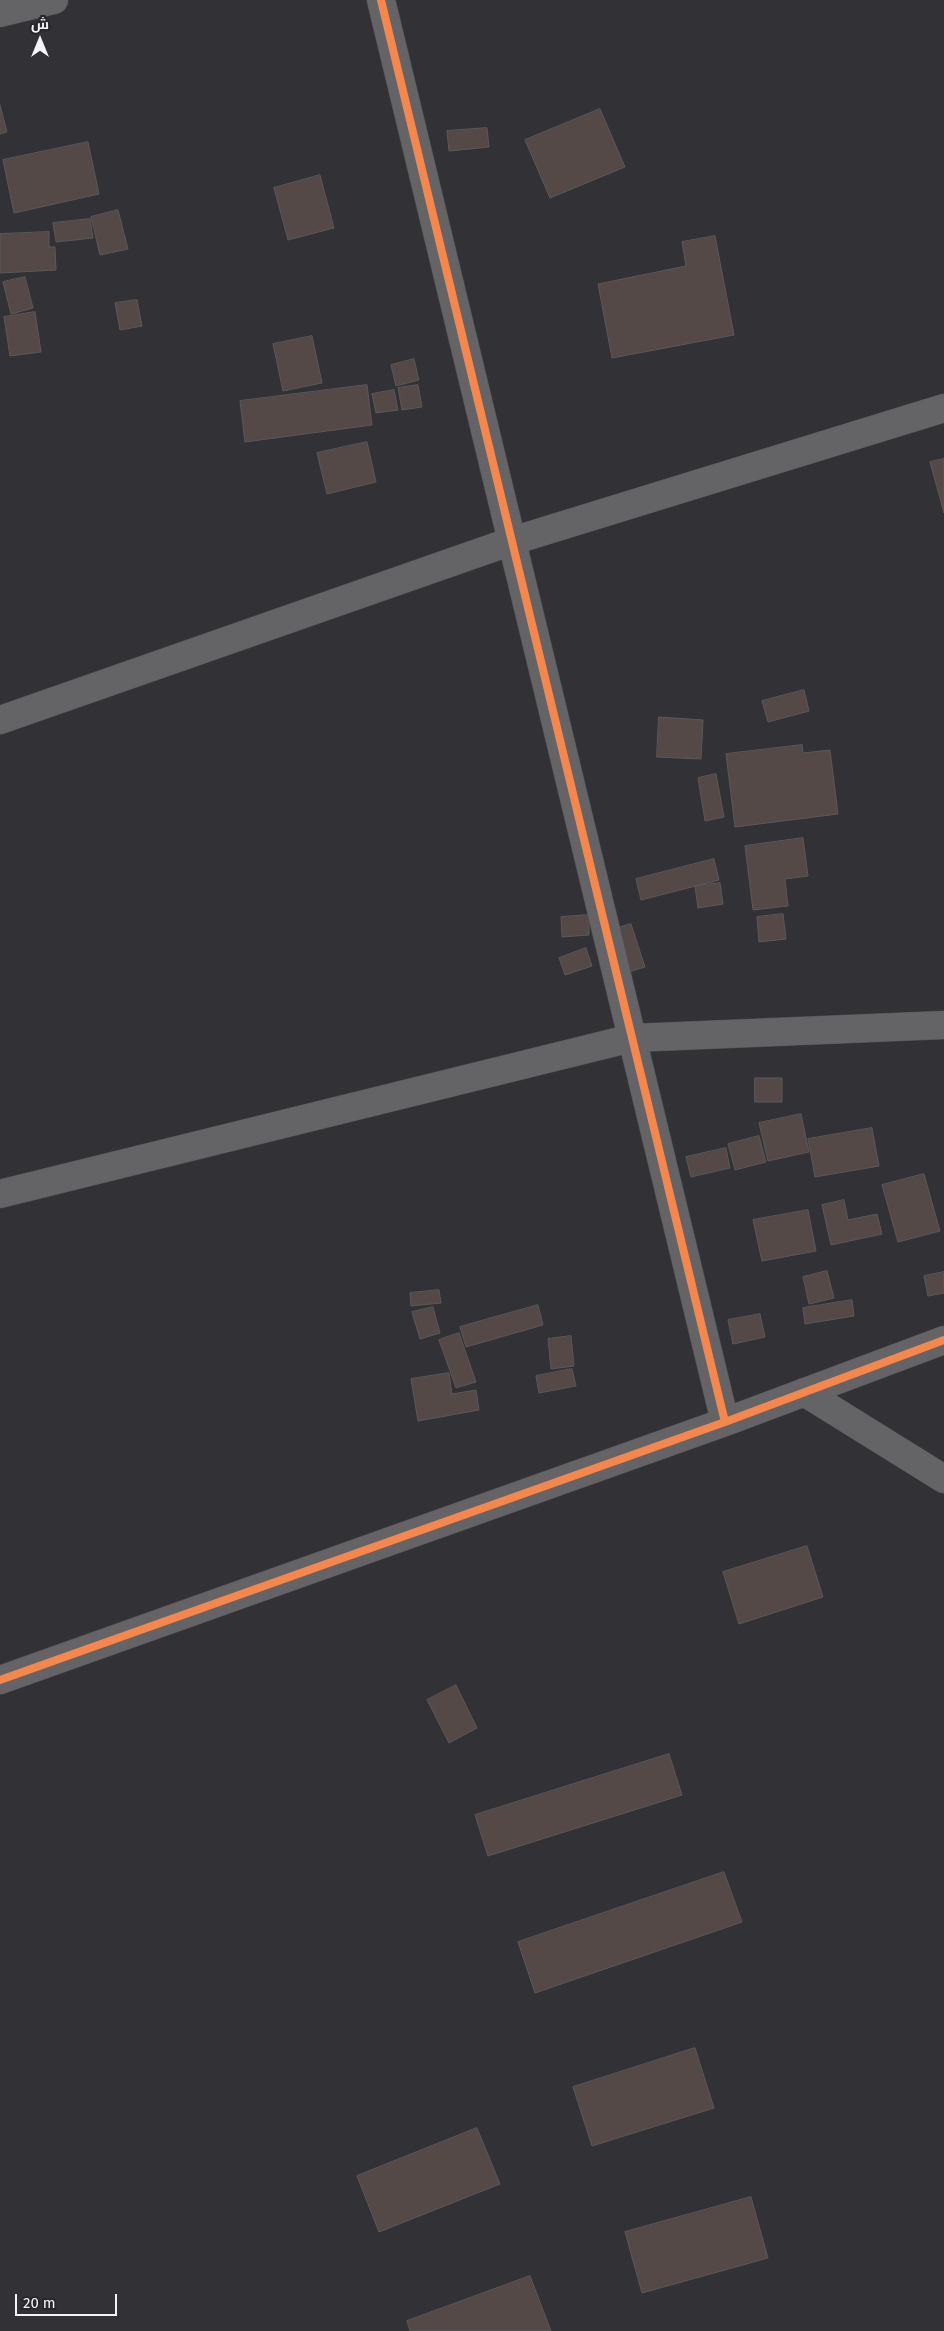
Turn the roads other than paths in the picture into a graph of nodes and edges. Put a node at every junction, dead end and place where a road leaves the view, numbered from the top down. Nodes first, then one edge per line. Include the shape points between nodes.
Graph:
1 (54, 0) edge
2 (381, 0) edge
3 (0, 12) edge
4 (944, 408) edge
5 (512, 541) junction
6 (0, 720) edge
7 (944, 1024) edge
8 (632, 1038) junction
9 (0, 1194) edge
10 (944, 1340) edge
11 (804, 1392) junction
12 (725, 1422) junction
13 (944, 1479) edge
14 (0, 1680) edge

1 - 3 street
2 - 5 street
4 - 5 street
5 - 6 street
5 - 8 street
7 - 8 street
8 - 9 street
8 - 12 street
10 - 11 street
11 - 12 street
11 - 13 street
12 - 14 street

